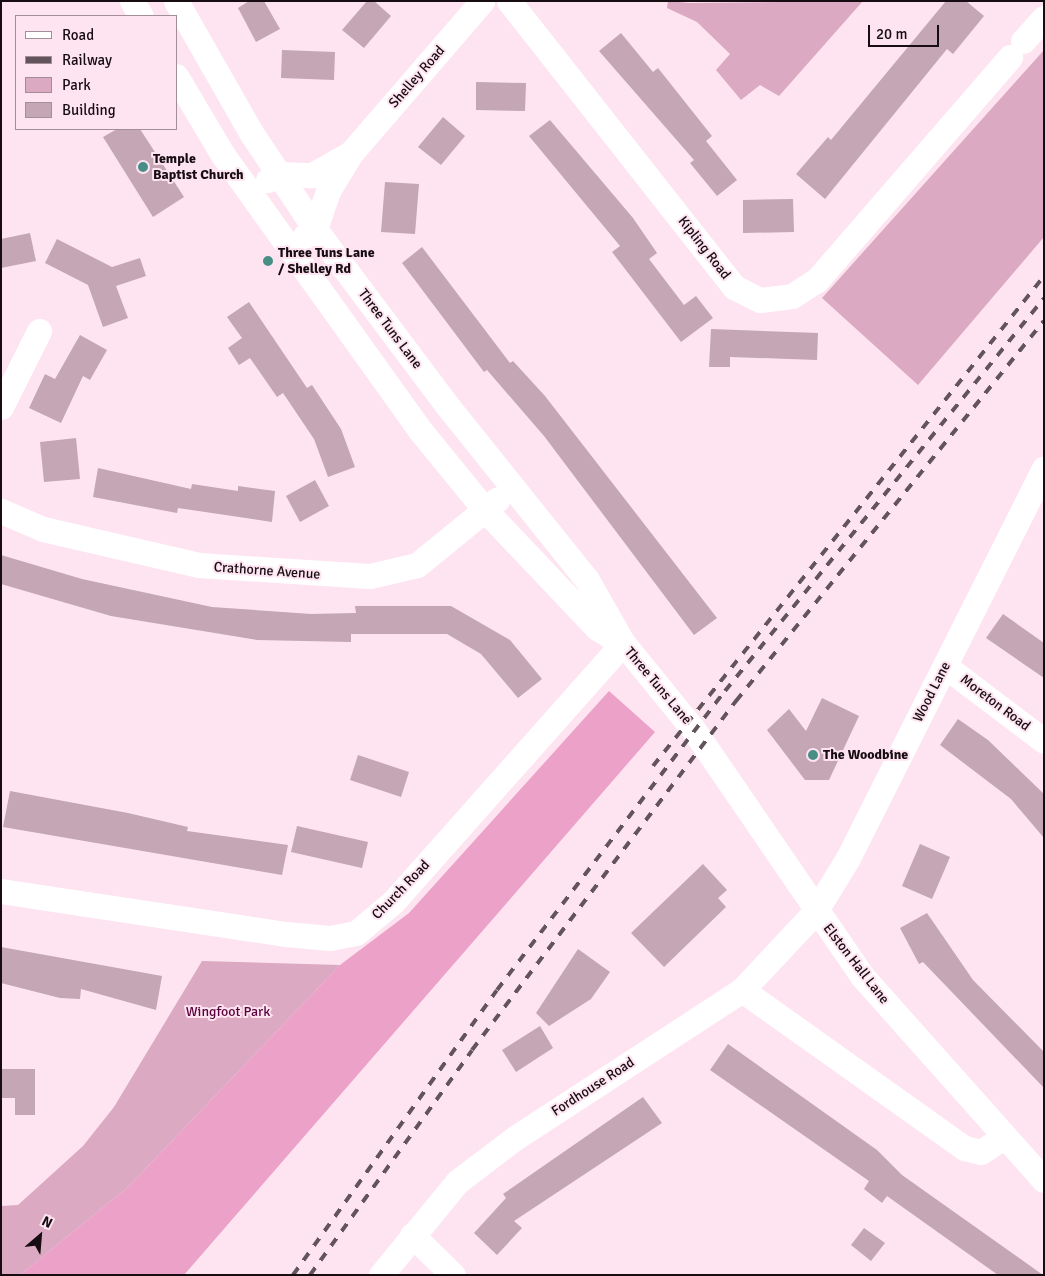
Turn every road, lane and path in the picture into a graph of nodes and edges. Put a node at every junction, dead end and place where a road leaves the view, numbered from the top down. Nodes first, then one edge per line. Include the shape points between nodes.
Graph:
1 (132, 1) edge
2 (176, 1) edge
3 (482, 1) edge
4 (509, 1) edge
5 (140, 15) edge
6 (1044, 18) edge
7 (178, 79) edge
8 (351, 153) junction
9 (278, 174) junction
10 (250, 192) junction
11 (315, 229) junction
12 (289, 247) junction
13 (38, 331) dead end
14 (1, 407) edge
15 (1044, 469) edge
16 (512, 487) junction
17 (485, 510) junction
18 (1, 511) edge
19 (622, 644) junction
20 (945, 666) junction
21 (693, 729) joint
22 (1044, 741) edge
23 (1, 891) edge
24 (816, 912) junction
25 (742, 990) junction
26 (1002, 1138) junction
27 (1044, 1180) edge
28 (412, 1234) junction
29 (381, 1275) edge
30 (453, 1275) edge

1 - 5 street
2 - 9 street, Three Tuns Lane
3 - 8 street, Shelley Road
4 - 6 street, Kipling Road via 734,287 760,300 792,296 817,280
7 - 10 street, Three Tuns Lane
8 - 9 street, Shelley Road via 312,175
8 - 11 street, Shelley Road via 328,191
9 - 10 street
9 - 11 street, Three Tuns Lane
10 - 12 street, Three Tuns Lane
11 - 12 street
11 - 16 street, Three Tuns Lane
12 - 17 street, Three Tuns Lane via 419,429
13 - 14 street
15 - 20 street, Wood Lane
16 - 17 street, Crathorne Avenue
16 - 19 street, Three Tuns Lane via 587,580
17 - 18 street, Crathorne Avenue via 417,565 370,576 199,565 43,529
17 - 19 street, Three Tuns Lane via 597,628
19 - 21 street, Three Tuns Lane
19 - 23 street, Church Road via 393,902 356,933 330,938 286,934
20 - 22 street, Moreton Road
20 - 24 street, Wood Lane
21 - 24 street, Elston Hall Lane
24 - 25 street, Fordhouse Road
24 - 26 street, Elston Hall Lane via 862,976
25 - 26 street via 964,1148 981,1152
25 - 28 street, Fordhouse Road via 515,1138 457,1182
26 - 27 street, Elston Hall Lane
28 - 29 street, Fordhouse Road
28 - 30 street

